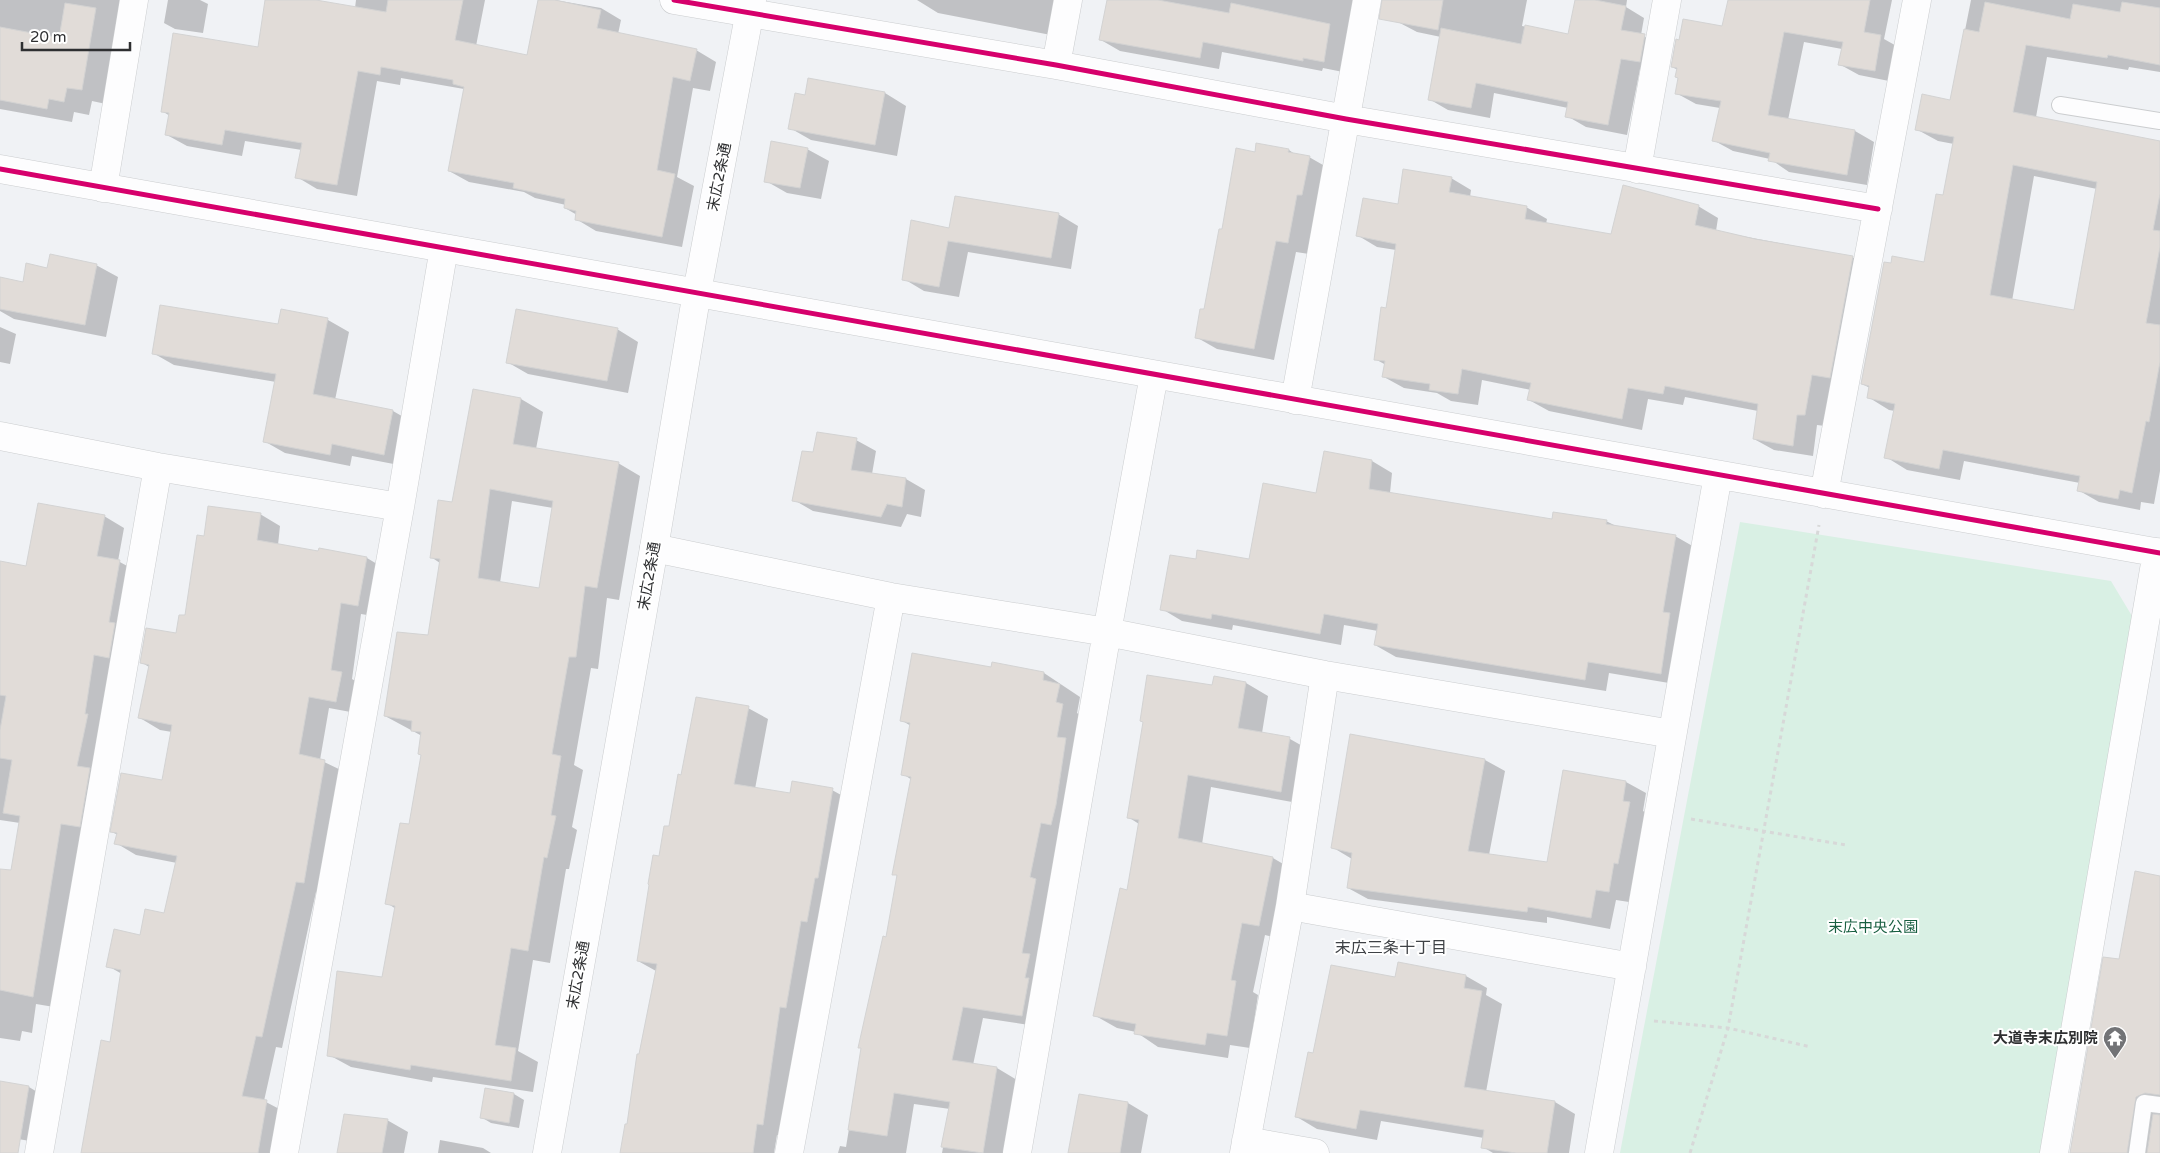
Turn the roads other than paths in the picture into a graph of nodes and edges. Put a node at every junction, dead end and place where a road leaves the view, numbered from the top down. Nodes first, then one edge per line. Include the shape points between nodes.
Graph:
1 (134, 0) edge
2 (674, 0) edge
3 (1068, 0) edge
4 (1367, 0) edge
5 (1668, 0) edge
6 (1916, 0) edge
7 (750, 7) edge
8 (1056, 65) junction
9 (2060, 105) dead end
10 (1346, 119) junction
11 (2160, 121) edge
12 (0, 169) edge
13 (1638, 169) junction
14 (103, 188) junction
15 (1878, 209) junction
16 (444, 248) junction
17 (697, 292) junction
18 (1154, 375) junction
19 (1295, 400) junction
20 (0, 436) edge
21 (158, 467) junction
22 (1718, 475) junction
23 (1824, 494) junction
24 (400, 508) junction
25 (654, 548) junction
26 (2159, 553) edge
27 (891, 597) junction
28 (1107, 632) junction
29 (1325, 675) junction
30 (1672, 734) junction
31 (1290, 906) junction
32 (1632, 967) junction
33 (2160, 1105) edge
34 (1245, 1147) edge
35 (39, 1153) edge
36 (284, 1153) edge
37 (547, 1153) edge
38 (789, 1153) edge
39 (1017, 1153) edge
40 (1315, 1153) edge
41 (1599, 1153) edge
42 (2054, 1153) edge
43 (2137, 1153) edge

1 - 14 street
2 - 7 street
3 - 8 street
4 - 10 street
5 - 13 street
6 - 15 street
7 - 8 street
7 - 17 street, 末広2条通
8 - 10 street
9 - 11 lane
10 - 13 street
10 - 19 street
12 - 14 street
13 - 15 street
14 - 16 street
15 - 23 street
16 - 17 street
16 - 24 street
17 - 18 street
17 - 25 street, 末広2条通
18 - 19 street
18 - 28 street
19 - 22 street
20 - 21 street
21 - 24 street
21 - 35 street
22 - 23 street
22 - 30 street
23 - 26 street
24 - 36 street
25 - 27 street
25 - 37 street, 末広2条通
26 - 42 street
27 - 28 street
27 - 38 street
28 - 29 street
28 - 39 street
29 - 30 street
29 - 31 street
30 - 32 street
31 - 32 street
31 - 34 street
32 - 41 street
33 - 43 lane via 2144,1103
34 - 40 street

